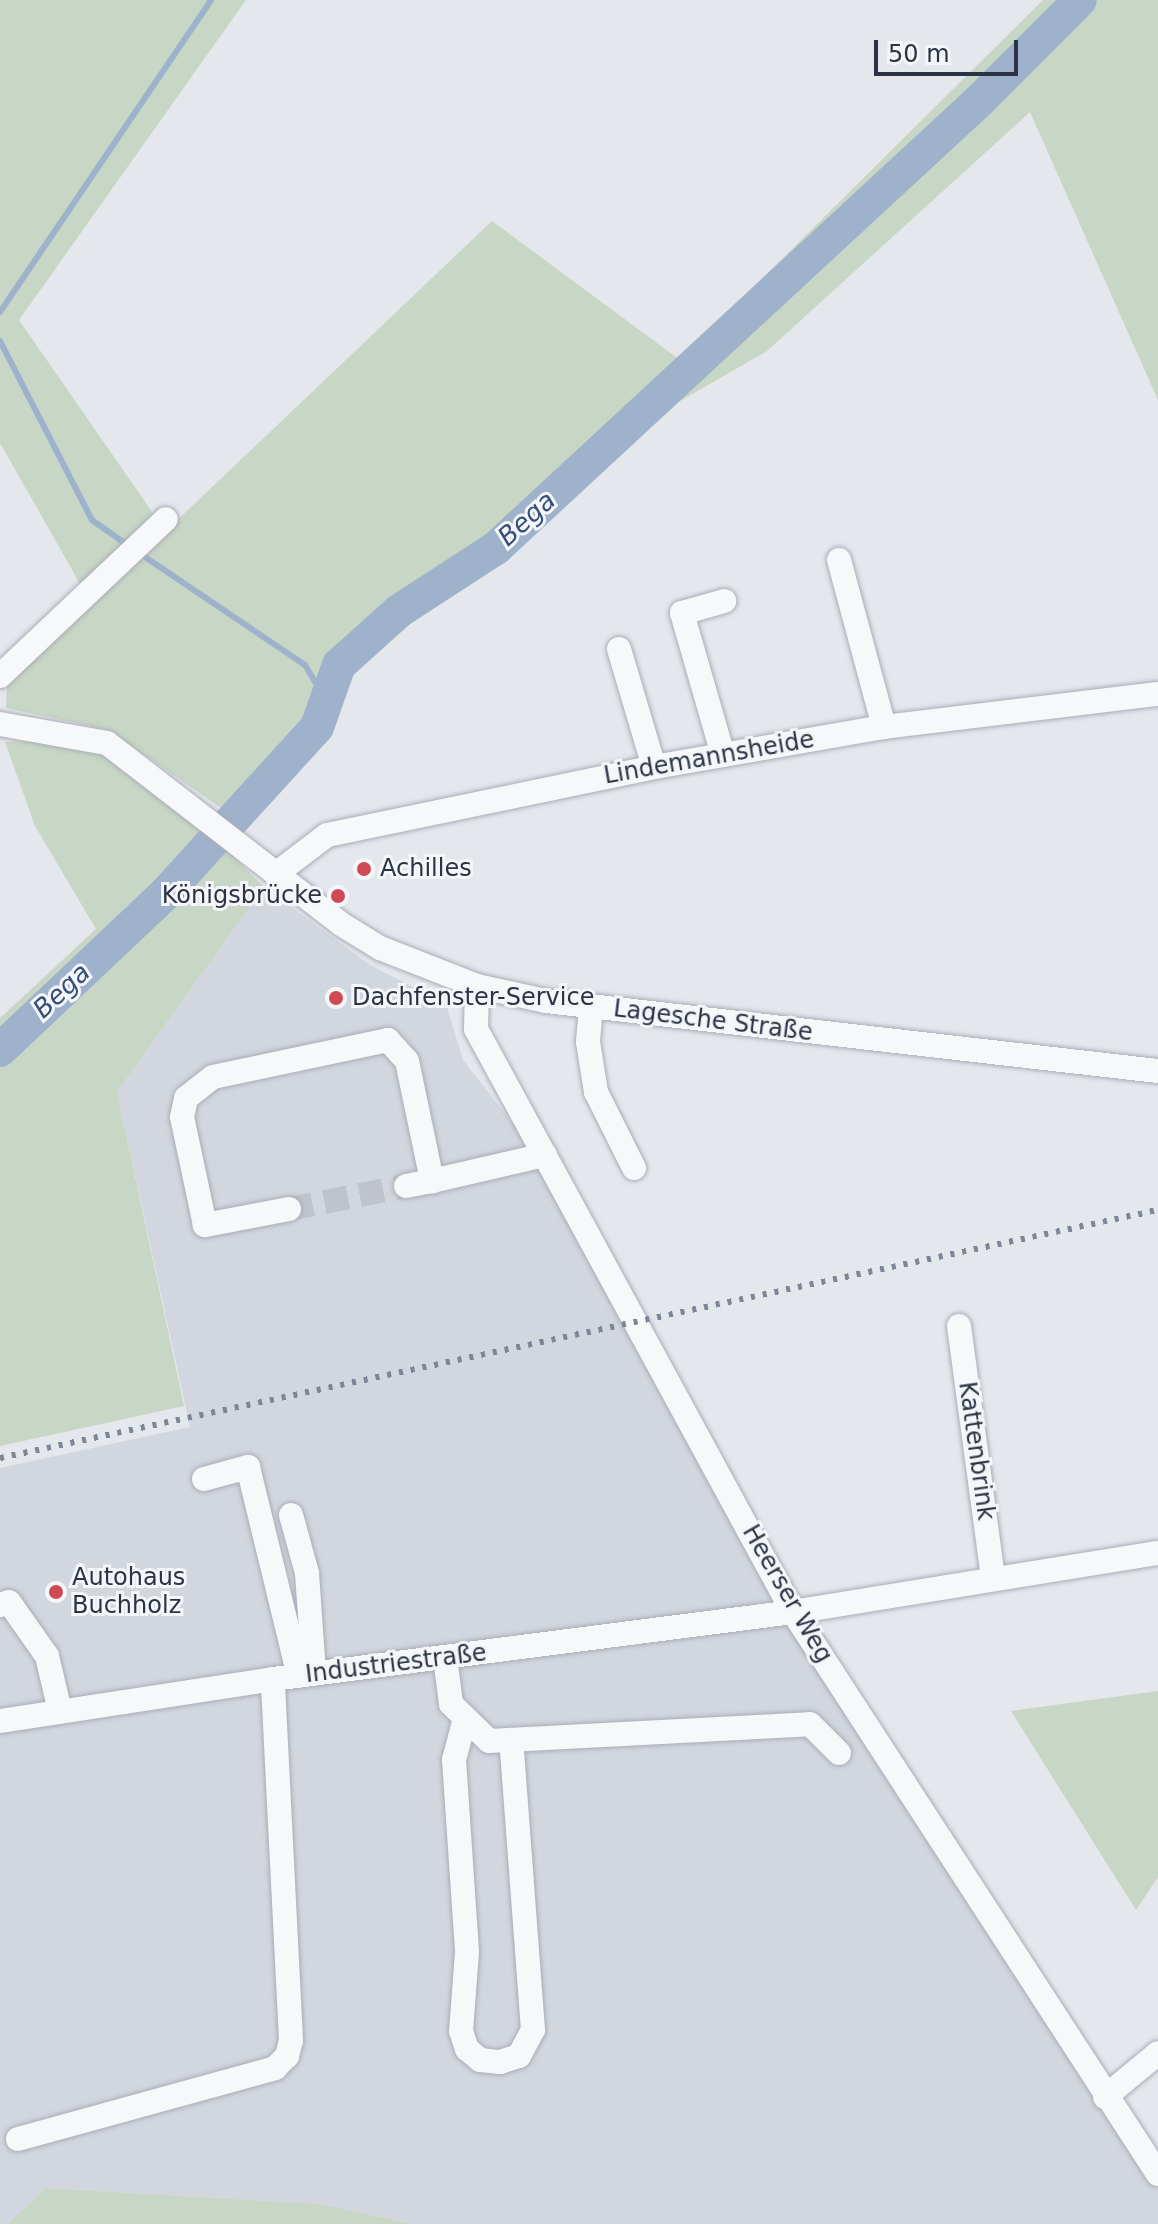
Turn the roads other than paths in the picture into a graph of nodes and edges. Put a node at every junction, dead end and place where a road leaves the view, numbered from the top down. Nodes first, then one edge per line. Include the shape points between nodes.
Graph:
1 (166, 519) dead end
2 (839, 560) dead end
3 (724, 601) dead end
4 (619, 649) dead end
5 (0, 676) edge
6 (1158, 694) edge
7 (0, 724) edge
8 (884, 727) junction
9 (723, 755) junction
10 (654, 767) junction
11 (277, 873) junction
12 (477, 986) junction
13 (591, 1007) junction
14 (1158, 1071) edge
15 (545, 1155) junction
16 (634, 1168) dead end
17 (432, 1181) junction
18 (406, 1186) tunnel mouth
19 (289, 1209) tunnel mouth
20 (959, 1326) dead end
21 (204, 1479) dead end
22 (291, 1515) dead end
23 (1158, 1553) edge
24 (993, 1577) junction
25 (0, 1605) edge
26 (793, 1612) junction
27 (445, 1657) junction
28 (306, 1675) junction
29 (273, 1679) junction
30 (60, 1711) junction
31 (465, 1718) junction
32 (0, 1721) edge
33 (511, 1740) junction
34 (839, 1753) dead end
35 (1158, 2053) edge
36 (1105, 2097) junction
37 (18, 2139) dead end
38 (1158, 2174) edge

1 - 5 street
2 - 8 street
3 - 9 street via 682,613
4 - 10 street
6 - 8 street, Lindemannsheide
7 - 11 street, Lagesche Straße via 107,743
8 - 9 street, Lindemannsheide
9 - 10 street, Lindemannsheide
10 - 11 street, Lindemannsheide via 327,835
11 - 12 street, Lagesche Straße via 380,948
12 - 13 street, Lagesche Straße
12 - 15 street, Heerser Weg via 476,1029
13 - 14 street, Lagesche Straße
13 - 16 street via 588,1042 596,1092
15 - 17 street
15 - 26 street, Heerser Weg
17 - 18 street
17 - 19 street via 407,1061 388,1040 213,1077 186,1098 182,1117 205,1225
20 - 24 street, Kattenbrink
21 - 28 street via 248,1467
22 - 28 street via 307,1573
23 - 24 street
24 - 26 street
25 - 30 street via 9,1602 47,1656
26 - 27 street, Industriestraße
26 - 36 street, Heerser Weg
27 - 28 street, Industriestraße
27 - 31 street via 451,1704
28 - 29 street, Industriestraße
29 - 30 street, Industriestraße
29 - 37 street via 291,2040 287,2056 275,2068
30 - 32 street, Industriestraße
31 - 33 street via 489,1741
31 - 33 street via 454,1760 467,1952 461,2031 467,2049 480,2060 500,2062 519,2056 533,2030
33 - 34 street via 810,1724
35 - 36 street
36 - 38 street, Heerser Weg

